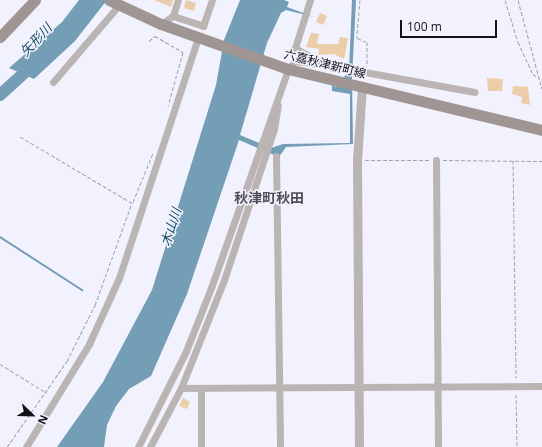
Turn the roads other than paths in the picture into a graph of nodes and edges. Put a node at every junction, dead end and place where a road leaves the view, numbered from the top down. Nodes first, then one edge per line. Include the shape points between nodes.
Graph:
1 (35, 0) edge
2 (178, 0) edge
3 (212, 0) edge
4 (310, 0) edge
5 (114, 2) edge
6 (173, 16) junction
7 (162, 24) junction
8 (0, 37) edge
9 (198, 38) junction
10 (326, 65) junction
11 (288, 69) junction
12 (53, 82) dead end
13 (362, 86) junction
14 (475, 92) dead end
15 (279, 97) junction
16 (542, 130) edge
17 (276, 156) dead end
18 (436, 160) road end
19 (542, 386) edge
20 (438, 387) junction
21 (181, 388) junction
22 (280, 388) junction
23 (358, 388) junction
24 (201, 390) junction
25 (26, 447) edge
26 (138, 447) edge
27 (150, 447) edge
28 (201, 447) edge
29 (280, 447) edge
30 (359, 447) edge
31 (438, 447) edge

1 - 8 main road
2 - 6 street
3 - 6 street via 203,26
4 - 10 street via 295,48
5 - 7 main road, 六嘉秋津新町線
5 - 12 street
6 - 7 street
7 - 9 main road, 六嘉秋津新町線
9 - 11 main road, 六嘉秋津新町線
9 - 25 street via 119,278 90,344
10 - 11 street via 295,62
10 - 14 street
11 - 13 main road, 六嘉秋津新町線
11 - 15 street
13 - 16 main road, 六嘉秋津新町線
13 - 23 street via 357,160
15 - 21 street via 274,129 252,199
15 - 26 street via 266,125 211,288 186,351
17 - 22 street
18 - 20 street
19 - 20 street
20 - 23 street
20 - 31 street
21 - 24 street
21 - 27 street
22 - 23 street
22 - 24 street
22 - 29 street
23 - 30 street
24 - 28 street

